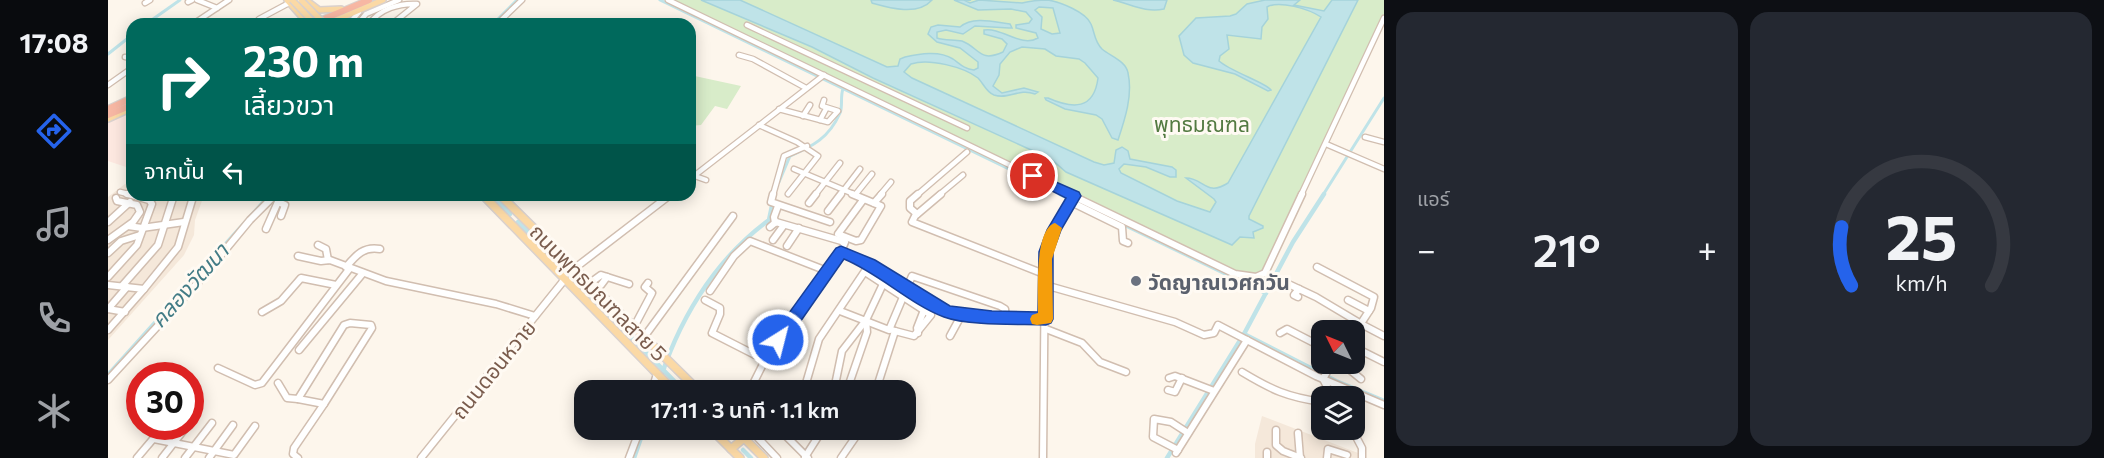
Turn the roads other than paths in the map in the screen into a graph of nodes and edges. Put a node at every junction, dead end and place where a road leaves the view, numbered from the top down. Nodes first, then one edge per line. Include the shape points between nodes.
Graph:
1 (197, 0) edge
2 (229, 0) edge
3 (301, 0) edge
4 (306, 0) edge
5 (362, 0) edge
6 (369, 0) edge
7 (385, 0) edge
8 (522, 0) edge
9 (668, 0) edge
10 (289, 1) edge
11 (375, 2) edge
12 (396, 2) edge
13 (312, 6) junction
14 (217, 8) junction
15 (380, 8) junction
16 (341, 9) junction
17 (297, 10) junction
18 (361, 11) junction
19 (366, 14) junction
20 (265, 16) junction
21 (350, 17) junction
22 (202, 18) edge
23 (261, 18) edge
24 (270, 18) edge
25 (303, 18) edge
26 (307, 18) edge
27 (320, 18) edge
28 (320, 18) edge
29 (328, 18) edge
30 (335, 18) edge
31 (347, 18) edge
32 (356, 18) edge
33 (363, 18) edge
34 (373, 18) edge
35 (400, 18) edge
36 (503, 18) edge
37 (1384, 18) edge
38 (747, 25) dead end
39 (740, 55) dead end
40 (826, 61) junction
41 (813, 70) junction
42 (126, 71) edge
43 (852, 74) junction
44 (822, 77) junction
45 (111, 81) edge
46 (840, 83) junction
47 (108, 85) edge
48 (806, 88) junction
49 (824, 100) dead end
50 (810, 105) dead end
51 (126, 106) edge
52 (779, 109) junction
53 (826, 109) dead end
54 (108, 113) edge
55 (803, 116) junction
56 (820, 120) junction
57 (759, 125) junction
58 (967, 128) dead end
59 (1365, 137) dead end
60 (1384, 142) edge
61 (1326, 144) junction
62 (809, 148) junction
63 (967, 152) dead end
64 (1352, 156) joint
65 (840, 163) dead end
66 (794, 169) dead end
67 (860, 169) dead end
68 (1384, 169) edge
69 (696, 173) edge
70 (805, 174) junction
71 (872, 174) dead end
72 (963, 175) dead end
73 (696, 178) edge
74 (706, 180) dead end
75 (891, 182) dead end
76 (824, 183) junction
77 (844, 190) junction
78 (120, 192) dead end
79 (126, 194) edge
80 (788, 194) dead end
81 (855, 195) junction
82 (108, 196) edge
83 (1072, 198) junction
84 (863, 200) junction
85 (149, 201) edge
86 (172, 201) edge
87 (192, 201) edge
88 (269, 201) edge
89 (489, 201) edge
90 (506, 201) edge
91 (662, 201) edge
92 (129, 202) junction
93 (278, 202) joint
94 (809, 203) dead end
95 (874, 203) junction
96 (778, 206) junction
97 (828, 211) dead end
98 (917, 214) junction
99 (520, 215) junction
100 (281, 216) dead end
101 (733, 216) dead end
102 (108, 222) edge
103 (184, 222) junction
104 (509, 222) junction
105 (830, 222) dead end
106 (164, 224) junction
107 (784, 225) junction
108 (128, 226) junction
109 (142, 228) junction
110 (799, 228) junction
111 (266, 229) dead end
112 (140, 235) junction
113 (109, 239) edge
114 (773, 240) dead end
115 (118, 243) junction
116 (1128, 243) dead end
117 (318, 245) dead end
118 (787, 246) dead end
119 (380, 249) dead end
120 (841, 252) junction
121 (108, 253) edge
122 (221, 254) junction
123 (231, 256) dead end
124 (298, 256) dead end
125 (328, 260) junction
126 (348, 267) junction
127 (1317, 267) dead end
128 (575, 268) junction
129 (827, 271) junction
130 (363, 273) junction
131 (1044, 274) junction
132 (1271, 276) junction
133 (108, 277) edge
134 (606, 277) junction
135 (565, 279) junction
136 (648, 283) dead end
137 (590, 284) junction
138 (629, 284) dead end
139 (883, 284) junction
140 (336, 285) junction
141 (601, 285) dead end
142 (1045, 285) junction
143 (109, 286) edge
144 (125, 287) junction
145 (144, 289) junction
146 (906, 289) junction
147 (1299, 289) junction
148 (710, 291) dead end
149 (903, 297) junction
150 (1298, 297) dead end
151 (705, 300) dead end
152 (1348, 300) dead end
153 (108, 309) edge
154 (840, 311) junction
155 (1369, 311) junction
156 (125, 312) junction
157 (262, 312) dead end
158 (962, 314) junction
159 (535, 316) junction
160 (1006, 318) junction
161 (1046, 319) junction
162 (866, 320) junction
163 (1353, 320) edge
164 (1363, 320) edge
165 (634, 327) junction
166 (1365, 327) edge
167 (109, 329) edge
168 (1046, 329) junction
169 (892, 331) junction
170 (1280, 333) dead end
171 (950, 336) dead end
172 (1384, 336) edge
173 (644, 337) junction
174 (1243, 338) junction
175 (1311, 341) edge
176 (299, 350) dead end
177 (1365, 352) edge
178 (765, 360) junction
179 (1384, 362) edge
180 (218, 368) dead end
181 (1126, 372) dead end
182 (1242, 372) dead end
183 (657, 374) junction
184 (1355, 374) edge
185 (1324, 375) junction
186 (1169, 378) dead end
187 (1182, 378) junction
188 (1361, 379) dead end
189 (108, 380) edge
190 (655, 380) edge
191 (663, 380) edge
192 (688, 380) edge
193 (755, 380) edge
194 (807, 380) edge
195 (836, 380) edge
196 (850, 380) edge
197 (879, 380) edge
198 (278, 383) dead end
199 (1328, 386) edge
200 (1210, 389) junction
201 (1168, 390) dead end
202 (298, 399) junction
203 (1311, 401) edge
204 (325, 404) junction
205 (1384, 405) edge
206 (212, 423) dead end
207 (233, 425) dead end
208 (255, 426) dead end
209 (1176, 426) joint
210 (1276, 430) dead end
211 (1187, 433) junction
212 (1298, 433) dead end
213 (153, 440) edge
214 (159, 440) edge
215 (176, 440) edge
216 (636, 440) edge
217 (723, 440) edge
218 (742, 440) edge
219 (746, 440) edge
220 (760, 440) edge
221 (790, 440) edge
222 (816, 440) edge
223 (853, 440) edge
224 (1358, 440) edge
225 (174, 443) junction
226 (194, 447) junction
227 (732, 449) junction
228 (1175, 449) joint
229 (214, 451) junction
230 (1347, 455) dead end
231 (805, 456) edge
232 (233, 457) edge
233 (774, 457) edge
234 (137, 458) edge
235 (162, 458) edge
236 (185, 458) edge
237 (209, 458) edge
238 (298, 458) edge
239 (421, 458) edge
240 (629, 458) edge
241 (740, 458) edge
242 (764, 458) edge
243 (841, 458) edge
244 (1043, 458) edge
245 (1301, 458) edge
246 (1327, 458) edge
247 (1362, 458) edge

1 - 14 street
2 - 14 street
3 - 27 main road, bridge
4 - 13 main road
5 - 16 main road
6 - 29 highway
7 - 11 street
7 - 21 main road
8 - 36 street
9 - 41 street
10 - 17 main road
10 - 20 street
10 - 26 main road, bridge
11 - 15 street
11 - 18 street
11 - 30 highway
12 - 15 street
12 - 34 street
12 - 35 street via 417,4
13 - 16 main road via 324,11
13 - 17 main road
14 - 22 street
15 - 19 street
16 - 28 main road
17 - 25 main road
18 - 19 street
18 - 21 street
19 - 33 street
20 - 23 street
20 - 24 street
21 - 31 main road
21 - 32 street
37 - 61 street
38 - 40 street
39 - 48 street
40 - 41 street
40 - 43 street
41 - 44 street
42 - 45 street
43 - 46 street
43 - 58 street
44 - 46 street
44 - 48 street
45 - 47 street
46 - 83 street
48 - 52 street
49 - 56 street via 822,106 838,111 830,122
50 - 55 street
51 - 54 highway
52 - 55 street
52 - 57 street
53 - 56 street
55 - 56 street
57 - 62 street
57 - 69 street
59 - 60 street
61 - 64 street
61 - 132 street
62 - 70 street via 818,157
62 - 96 street via 784,156 771,201
63 - 98 street via 910,201 910,208
64 - 68 street
65 - 76 street
66 - 70 street
67 - 77 street
70 - 76 street
70 - 80 street
71 - 81 street
72 - 98 street
73 - 74 street
75 - 95 street
76 - 77 street
76 - 94 street
77 - 81 street
77 - 97 street
78 - 79 street
81 - 84 street
82 - 92 street
83 - 116 street via 1122,226 1123,241
83 - 131 street via 1052,234
83 - 132 street via 1235,274
84 - 95 street
84 - 95 street via 839,235 861,240 880,209
85 - 109 street via 152,202
86 - 106 street
87 - 103 street
88 - 122 street
89 - 104 main road, ถนนพุทธมณฑลสาย 5
90 - 99 main road, ถนนพุทธมณฑลสาย 5
91 - 128 street
92 - 102 street
92 - 108 street via 139,207 140,212
93 - 100 street via 285,205
93 - 111 street
96 - 105 street
96 - 107 street via 772,225
98 - 131 street via 911,220 917,225
99 - 104 main road
99 - 128 main road, ถนนพุทธมณฑลสาย 5
101 - 173 street
103 - 106 street
103 - 145 street via 178,247
104 - 135 main road, ถนนพุทธมณฑลสาย 5
106 - 109 street
106 - 144 street via 158,245
107 - 110 street
107 - 114 street
108 - 109 street
108 - 113 street
109 - 112 street
110 - 118 street
110 - 120 street via 843,240
112 - 115 street
112 - 133 street via 133,251
113 - 115 street
115 - 121 street
117 - 125 street via 326,249
119 - 126 street via 361,251
120 - 129 street
120 - 146 street via 870,264
122 - 123 street
122 - 189 street
124 - 125 street
125 - 126 street
126 - 130 street
126 - 140 street
127 - 155 street via 1374,297
128 - 137 main road, ถนนพุทธมณฑลสาย 5
129 - 148 street via 750,241 735,254
129 - 178 street
130 - 159 street
130 - 176 street
131 - 142 street
132 - 147 street
134 - 137 street via 596,273
134 - 138 street
134 - 141 street
135 - 159 street, ถนนดอนหวาย
135 - 183 main road, ถนนพุทธมณฑลสาย 5
136 - 165 street via 645,287 652,293
137 - 165 main road, ถนนพุทธมณฑลสาย 5
139 - 149 street
139 - 154 street via 866,270
139 - 162 street
140 - 157 street via 302,278 281,301
140 - 180 street via 262,383 255,385
142 - 161 street
142 - 174 street via 1175,322 1204,335 1214,333 1218,325
143 - 144 street
144 - 145 street
144 - 153 street
145 - 156 street
146 - 149 street
146 - 158 street via 942,309
146 - 160 street via 914,276 1000,306 1005,309
147 - 150 street via 1294,295
147 - 163 street
149 - 169 street
149 - 169 street via 924,310 918,333 913,336
151 - 178 street via 720,308 712,333
152 - 155 street
153 - 156 street
154 - 162 street
154 - 194 street via 817,345
155 - 164 street
156 - 167 street
158 - 160 street
158 - 171 street
159 - 239 street, ถนนดอนหวาย
160 - 161 street
161 - 168 street
162 - 169 street
162 - 195 street via 842,351
162 - 196 street via 867,332
165 - 173 main road, ถนนพุทธมณฑลสาย 5
166 - 172 street
168 - 181 street via 1082,343 1100,362
168 - 244 street
169 - 197 street
170 - 175 street via 1287,329
173 - 192 main road, ถนนพุทธมณฑลสาย 5
174 - 185 street
174 - 200 street
177 - 179 street
178 - 193 street
182 - 203 street via 1292,398
183 - 190 street
183 - 191 main road, ถนนพุทธมณฑลสาย 5
184 - 188 street
185 - 199 street
185 - 205 street
186 - 187 street
187 - 200 street
187 - 201 street via 1175,392
198 - 202 street via 287,398
200 - 211 street
202 - 204 street
202 - 204 street via 344,325 371,325
204 - 238 street via 294,448 293,454
206 - 226 street
207 - 229 street
208 - 232 street
209 - 211 street
209 - 228 street via 1154,419 1152,436
210 - 245 street via 1276,445
211 - 228 street
212 - 245 street
213 - 234 street
214 - 225 street
215 - 225 street
216 - 240 street
217 - 227 main road
218 - 227 main road
219 - 242 main road
220 - 233 street
221 - 231 street
222 - 231 street
223 - 243 street
224 - 247 street
225 - 226 street
225 - 235 street
226 - 229 street
226 - 236 street
227 - 241 main road
229 - 232 street
229 - 237 street
230 - 246 street via 1328,449

